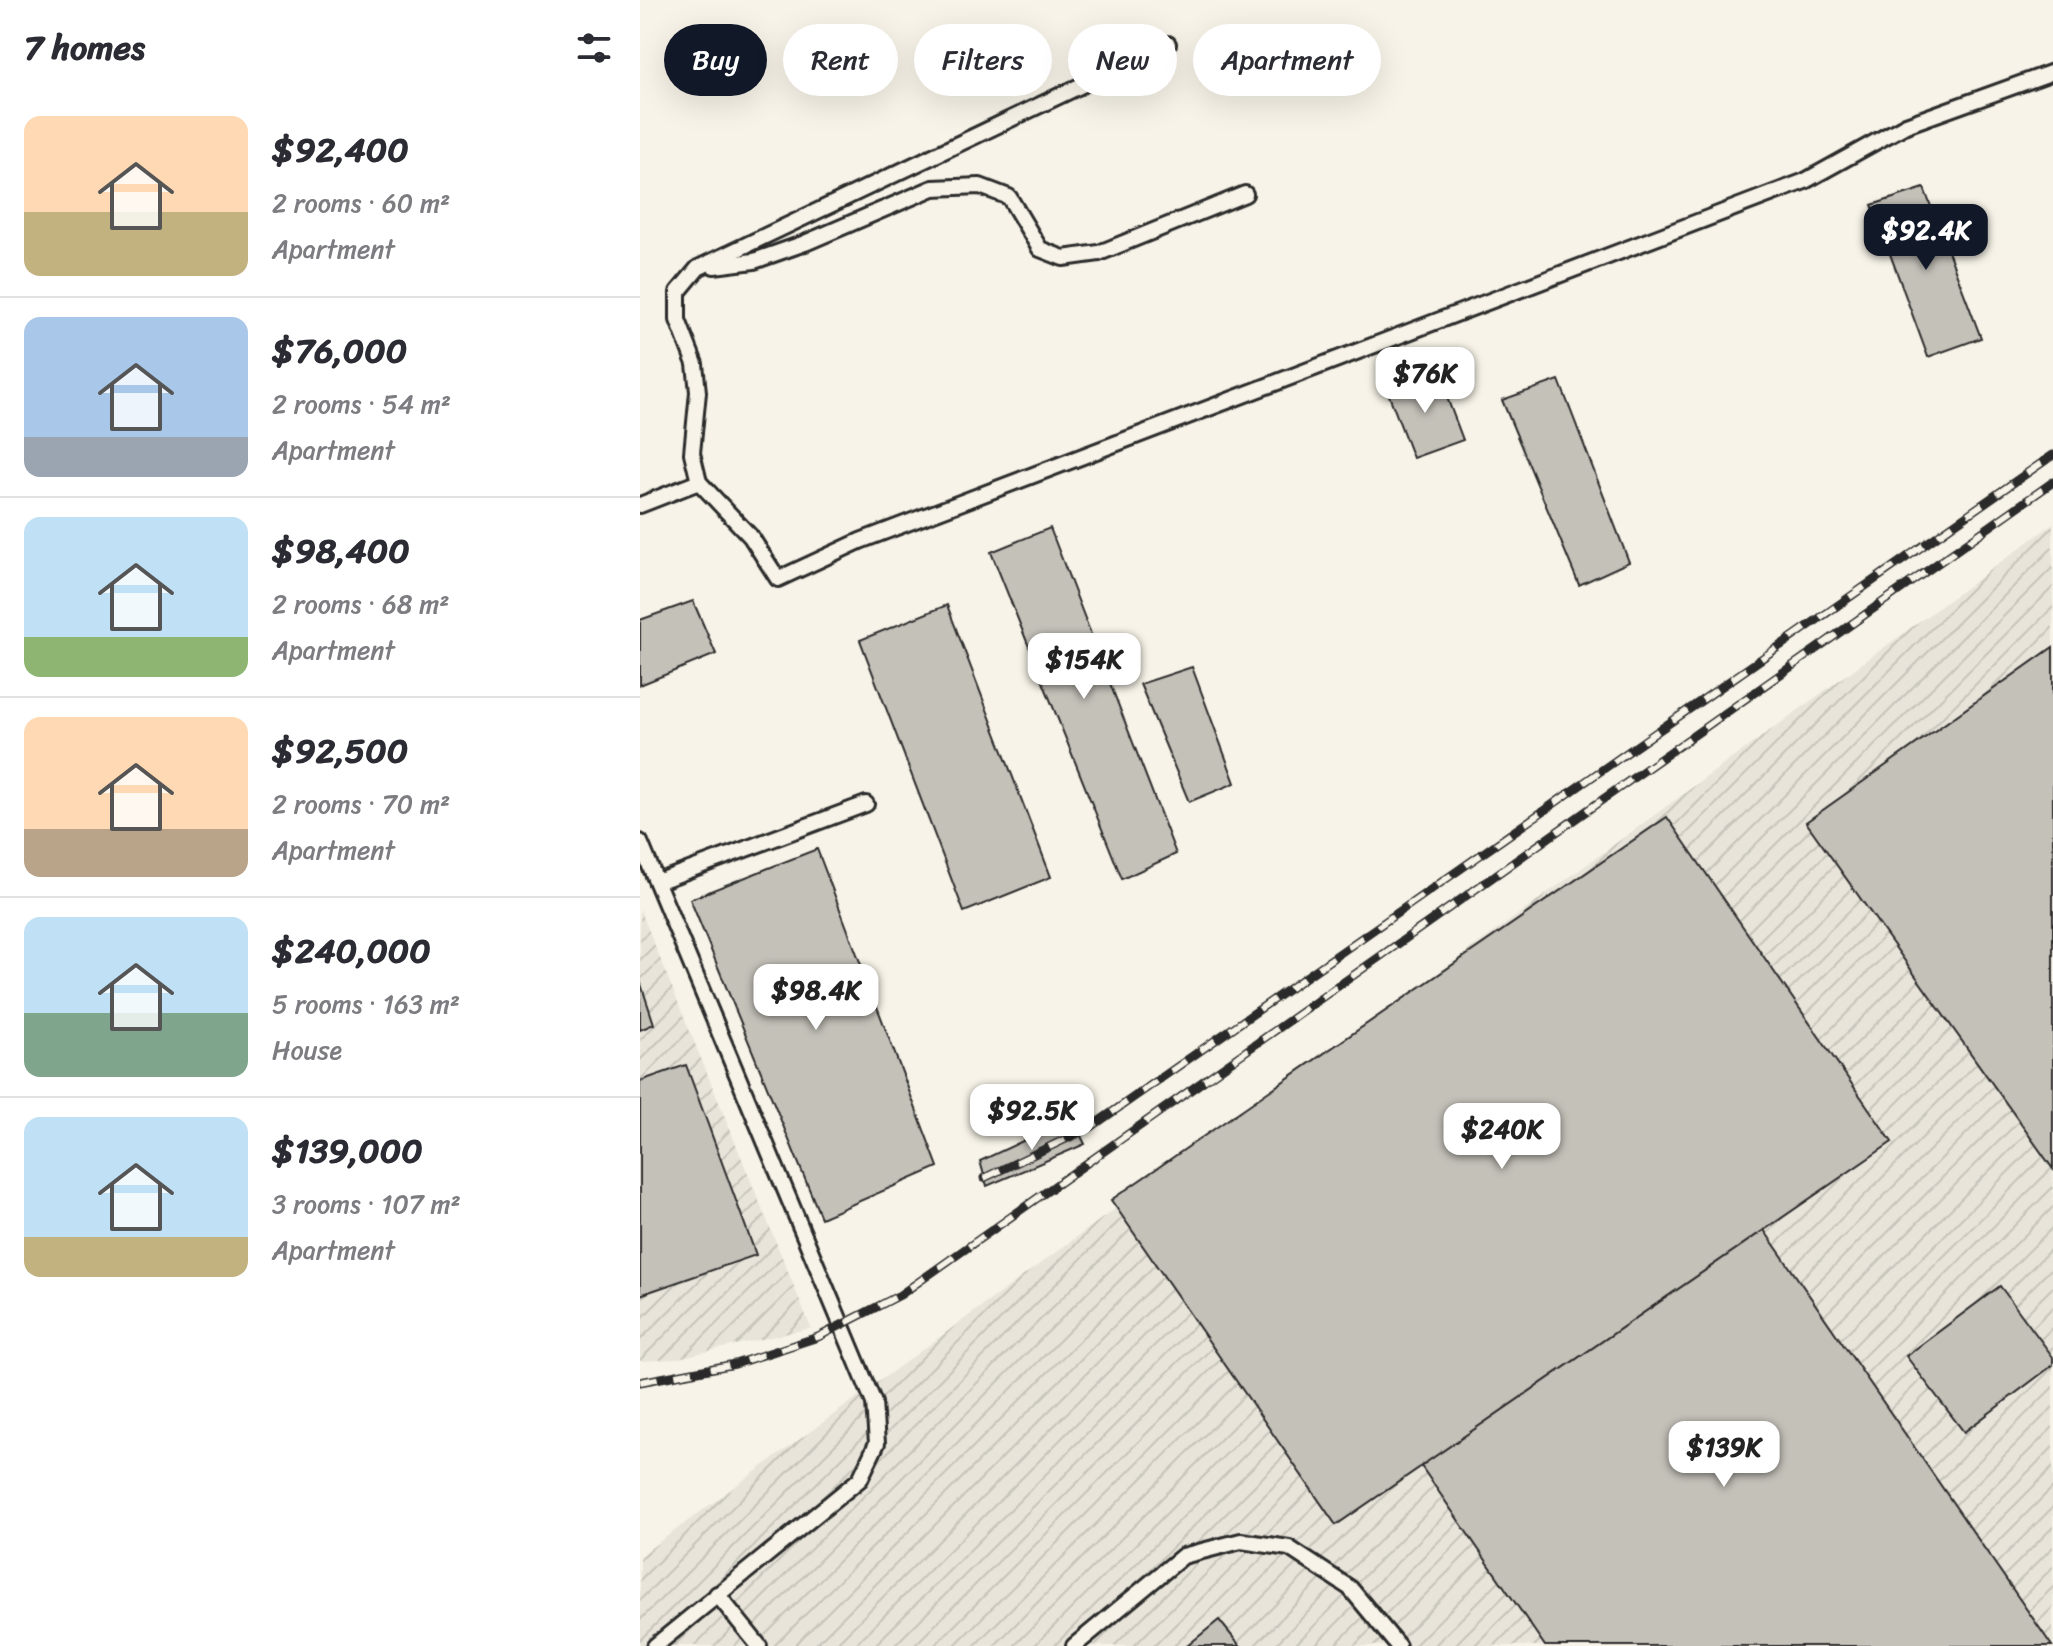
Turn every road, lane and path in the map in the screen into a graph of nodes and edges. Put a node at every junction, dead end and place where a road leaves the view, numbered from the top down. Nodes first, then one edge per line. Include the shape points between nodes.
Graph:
1 (2053, 72) edge
2 (1068, 92) edge
3 (1245, 194) dead end
4 (698, 268) junction
5 (699, 482) junction
6 (640, 505) edge
7 (866, 804) dead end
8 (640, 842) edge
9 (657, 882) junction
10 (717, 1594) junction
11 (655, 1646) edge
12 (759, 1646) edge
13 (1074, 1646) edge
14 (1398, 1646) edge

1 - 5 lane via 1906,125 1805,181 860,541 778,579 751,537
2 - 4 lane
3 - 4 lane via 1099,253 1063,258 1040,249 1009,197 980,186 933,188 754,261
4 - 5 lane via 678,292 678,320 695,364 692,453
5 - 6 lane
7 - 9 lane
8 - 9 lane
9 - 10 lane via 874,1403 877,1443 860,1479
10 - 11 lane
10 - 12 lane
13 - 14 lane via 1183,1556 1241,1541 1289,1548 1350,1588

